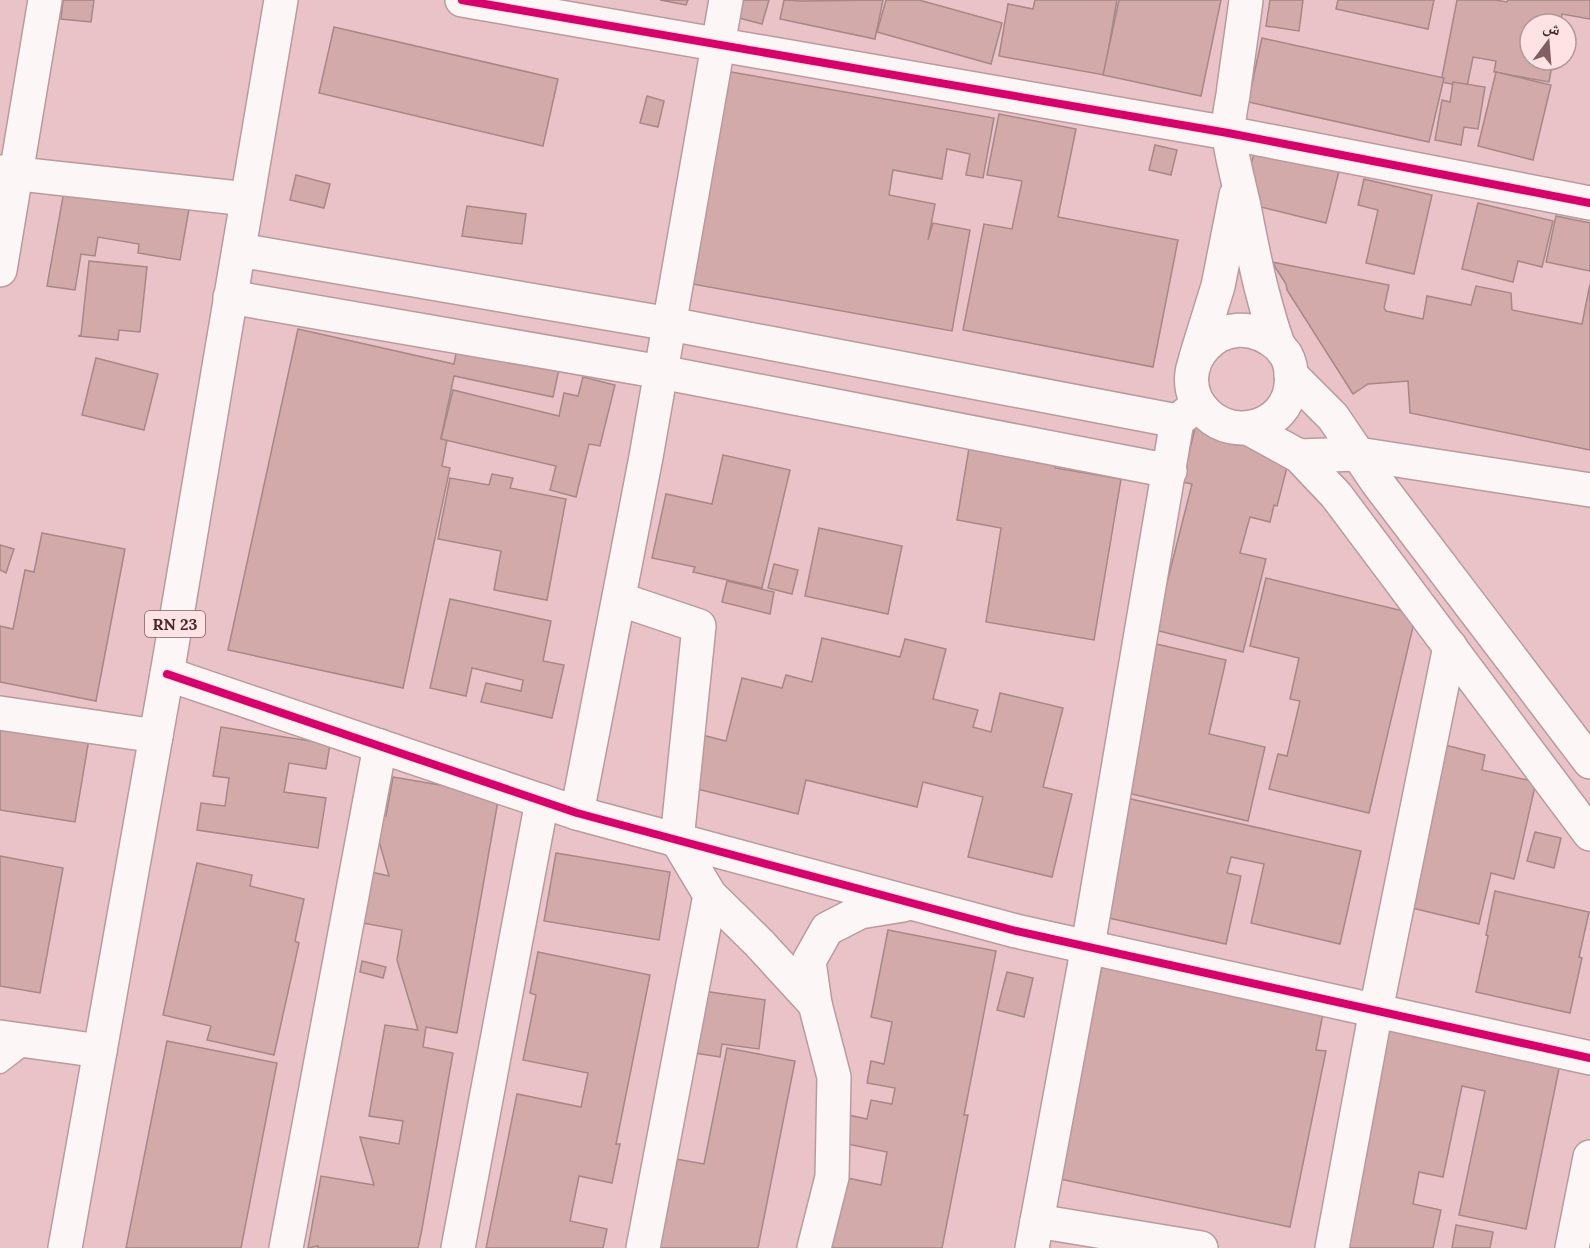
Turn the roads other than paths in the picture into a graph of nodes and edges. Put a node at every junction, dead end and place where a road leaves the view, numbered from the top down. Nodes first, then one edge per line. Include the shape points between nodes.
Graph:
1 (45, 0) edge
2 (280, 0) edge
3 (726, 0) edge
4 (1246, 0) edge
5 (478, 1) edge
6 (718, 44) junction
7 (1228, 133) junction
8 (8, 173) edge
9 (1238, 181) junction
10 (247, 200) junction
11 (1590, 203) edge
12 (239, 250) junction
13 (0, 270) edge
14 (231, 297) junction
15 (669, 324) junction
16 (1285, 361) junction
17 (1194, 364) junction
18 (661, 372) junction
19 (1188, 412) junction
20 (1248, 428) junction
21 (1358, 454) junction
22 (1299, 456) junction
23 (1170, 471) junction
24 (1590, 490) edge
25 (619, 599) junction
26 (1450, 646) junction
27 (167, 674) junction
28 (0, 713) edge
29 (156, 736) junction
30 (380, 746) junction
31 (1590, 762) edge
32 (542, 801) junction
33 (577, 813) junction
34 (1590, 834) edge
35 (677, 840) junction
36 (710, 895) junction
37 (913, 903) junction
38 (1088, 946) junction
39 (815, 1004) junction
40 (1376, 1010) junction
41 (15, 1039) edge
42 (100, 1051) junction
43 (1590, 1058) edge
44 (0, 1064) edge
45 (1590, 1157) edge
46 (1035, 1234) edge
47 (65, 1248) edge
48 (286, 1248) edge
49 (458, 1248) edge
50 (643, 1248) edge
51 (814, 1248) edge
52 (1201, 1248) edge
53 (1332, 1248) edge
54 (1572, 1248) edge

1 - 8 street
2 - 10 street, RN 23
3 - 6 street
4 - 7 street
5 - 6 street
6 - 7 street
6 - 15 street
7 - 9 street
7 - 11 street
8 - 10 street
8 - 13 street
9 - 16 street via 1261,288
9 - 17 street via 1218,286
10 - 12 street, RN 23
12 - 14 street, RN 23
12 - 15 street
14 - 18 street
14 - 27 street, RN 23
15 - 18 street
15 - 19 street
16 - 17 street via 1268,337 1239,329 1211,340
16 - 20 street via 1291,388 1281,411
16 - 21 street via 1333,417
17 - 19 street
18 - 23 street
18 - 25 street
19 - 20 street
19 - 23 street
20 - 22 street
21 - 22 street
21 - 24 street
21 - 31 street
22 - 26 street via 1336,495
23 - 38 street
25 - 33 street
25 - 35 street via 699,626
26 - 34 street
26 - 40 street
27 - 29 street, RN 23
27 - 30 street
28 - 29 street
29 - 42 street, RN 23
30 - 32 street
30 - 48 street
32 - 33 street
32 - 49 street
33 - 35 street
35 - 36 street
35 - 37 street
36 - 39 street
36 - 50 street
37 - 38 street
37 - 39 street via 860,912 827,929 809,961
38 - 40 street
38 - 46 street
39 - 51 street via 834,1077 832,1177
40 - 43 street
40 - 53 street
41 - 42 street
41 - 44 lane
42 - 47 street, RN 23
45 - 54 street
46 - 52 street

